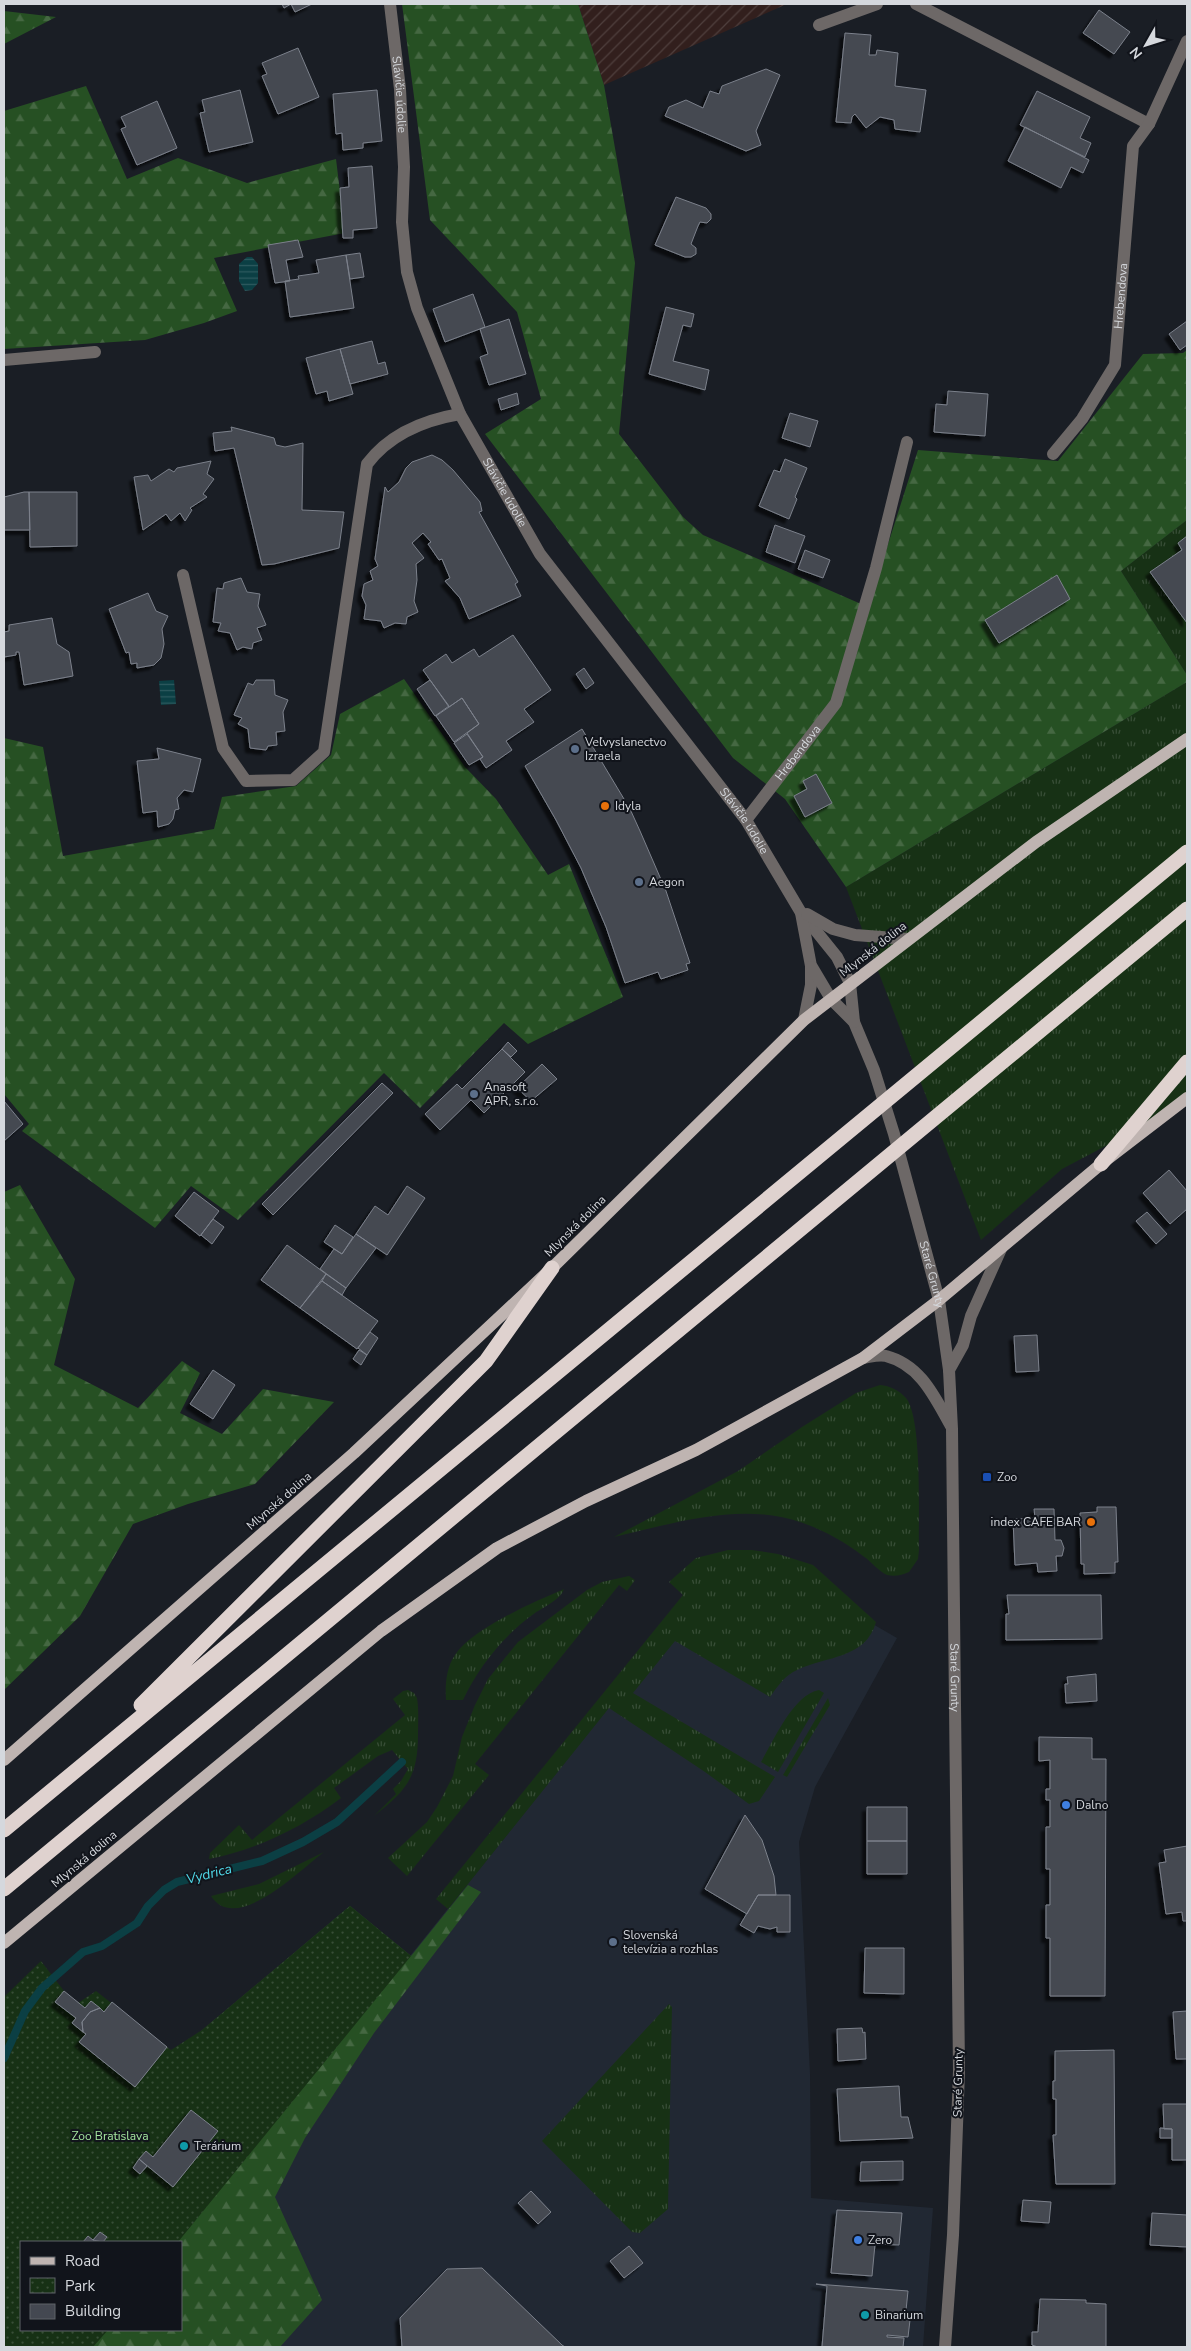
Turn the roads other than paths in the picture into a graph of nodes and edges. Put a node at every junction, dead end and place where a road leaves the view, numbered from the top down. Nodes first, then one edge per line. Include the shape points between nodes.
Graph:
1 (390, 4) edge
2 (877, 4) edge
3 (916, 4) edge
4 (819, 25) dead end
5 (1187, 41) edge
6 (1149, 124) junction
7 (95, 352) dead end
8 (4, 360) edge
9 (460, 414) junction
10 (907, 442) dead end
11 (1053, 454) dead end
12 (182, 575) dead end
13 (1187, 739) edge
14 (746, 820) junction
15 (1187, 852) edge
16 (1187, 909) edge
17 (800, 910) junction
18 (908, 939) junction
19 (811, 966) junction
20 (850, 984) junction
21 (831, 999) junction
22 (804, 1020) junction
23 (854, 1022) junction
24 (1187, 1062) edge
25 (1187, 1098) edge
26 (1101, 1164) junction
27 (1001, 1248) junction
28 (552, 1268) junction
29 (939, 1300) junction
30 (863, 1358) junction
31 (949, 1370) junction
32 (952, 1429) junction
33 (4, 1760) edge
34 (73, 1772) junction
35 (4, 1830) edge
36 (4, 1889) edge
37 (4, 1943) edge
38 (945, 2347) edge

1 - 9 street, Slávičie údolie via 400,89 404,167 402,222 407,272 417,308
2 - 4 street
3 - 6 street
5 - 6 street, Hrebendova
6 - 11 street, Hrebendova via 1133,146 1115,365 1082,419
7 - 8 street
9 - 12 street via 412,427 378,449 367,464 324,752 292,780 246,781 223,748
9 - 14 street, Slávičie údolie via 540,554
10 - 14 street, Hrebendova via 876,568 836,703
13 - 18 main road, Mlynská dolina via 1036,842
14 - 17 street, Slávičie údolie
15 - 34 highway
16 - 36 highway
17 - 18 street, Slávičie údolie via 833,929 856,935
17 - 19 street, Slávičie údolie
17 - 20 street, Slávičie údolie via 837,957
18 - 20 main road, Mlynská dolina
19 - 21 street, Slávičie údolie
19 - 22 street, Slávičie údolie via 811,986
20 - 21 main road, Mlynská dolina
20 - 23 street, Staré Grunty
21 - 22 main road, Mlynská dolina
21 - 23 street, Staré Grunty
22 - 28 main road, Mlynská dolina
23 - 29 street, Staré Grunty via 874,1070 894,1134
24 - 26 highway
25 - 26 main road, Mlynská dolina
26 - 27 main road, Mlynská dolina
27 - 29 main road, Mlynská dolina
27 - 31 street via 970,1316 963,1345
28 - 33 main road, Mlynská dolina via 354,1453
28 - 34 highway via 486,1361
29 - 30 main road, Mlynská dolina
29 - 31 street, Staré Grunty
30 - 32 street via 885,1356 909,1367 928,1385
30 - 37 main road, Mlynská dolina via 696,1450 586,1500 497,1548 381,1631
31 - 32 street, Staré Grunty
32 - 38 street, Staré Grunty via 960,2071
34 - 35 highway

